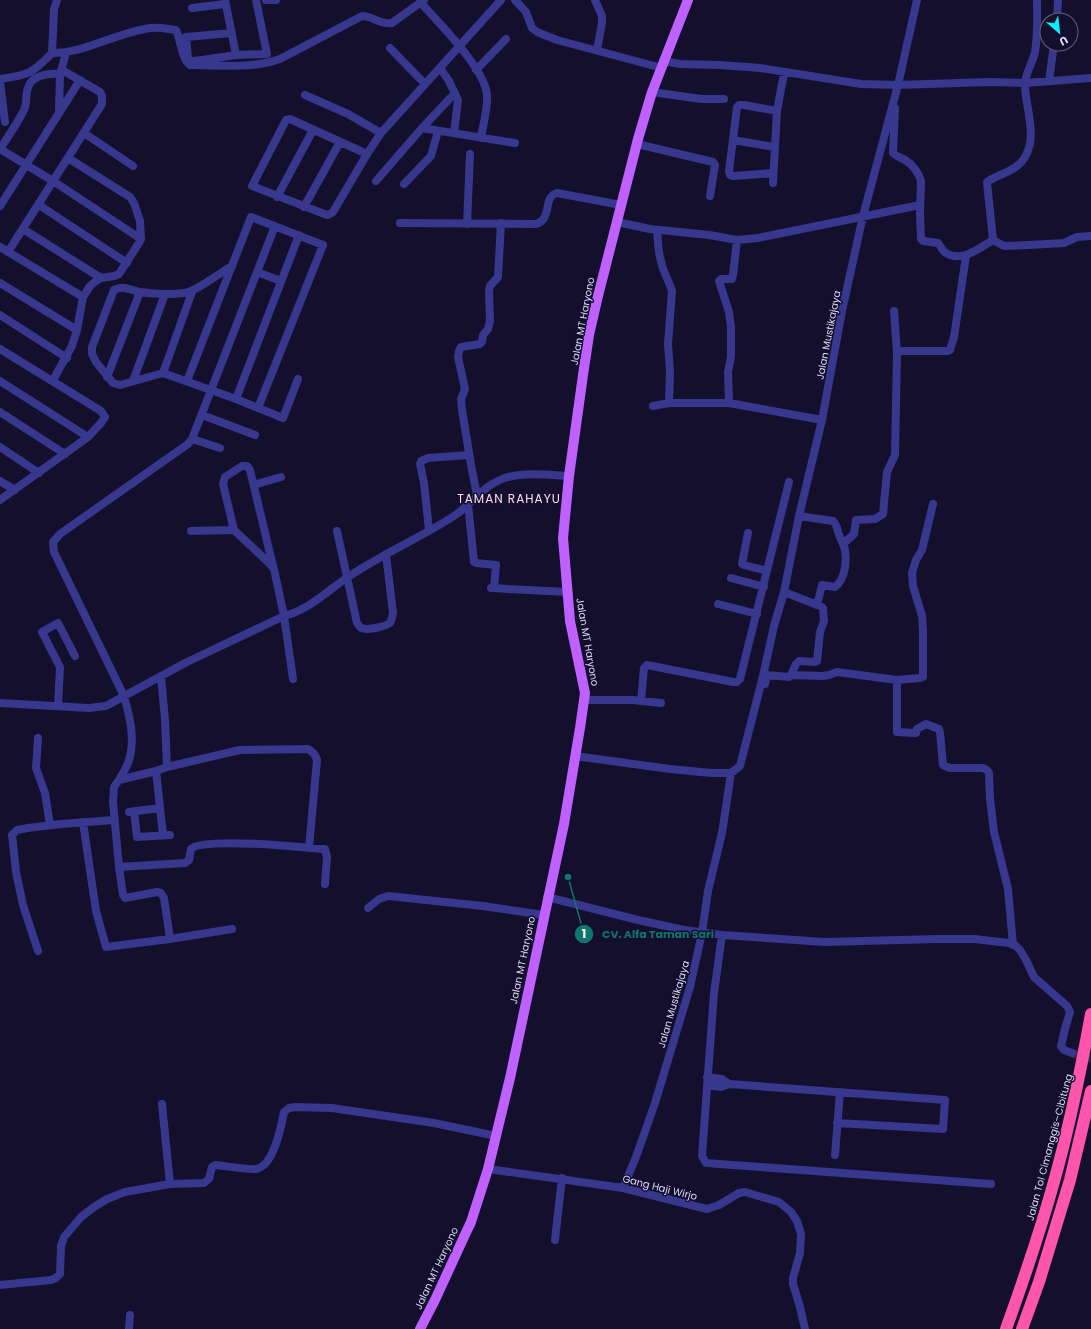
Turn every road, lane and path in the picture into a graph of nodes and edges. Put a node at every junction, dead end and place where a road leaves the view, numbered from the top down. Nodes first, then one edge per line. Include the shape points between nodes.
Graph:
1 (58, 0) edge
2 (256, 0) edge
3 (266, 0) edge
4 (276, 0) edge
5 (501, 0) edge
6 (515, 0) edge
7 (525, 0) edge
8 (595, 0) edge
9 (688, 0) edge
10 (1037, 0) edge
11 (1058, 0) edge
12 (423, 1) edge
13 (914, 1) edge
14 (225, 2) edge
15 (192, 8) dead end
16 (526, 12) junction
17 (1057, 12) edge
18 (232, 33) junction
19 (506, 39) dead end
20 (459, 46) junction
21 (390, 48) dead end
22 (597, 50) junction
23 (1053, 52) edge
24 (52, 53) junction
25 (66, 53) junction
26 (236, 55) junction
27 (663, 64) junction
28 (440, 68) junction
29 (476, 70) junction
30 (61, 72) junction
31 (784, 73) junction
32 (1091, 78) edge
33 (80, 80) junction
34 (0, 81) edge
35 (1049, 81) junction
36 (1025, 83) junction
37 (424, 84) junction
38 (898, 85) junction
39 (652, 92) junction
40 (455, 93) junction
41 (305, 95) dead end
42 (895, 97) junction
43 (724, 99) dead end
44 (777, 111) junction
45 (59, 113) junction
46 (5, 122) dead end
47 (422, 128) junction
48 (313, 130) junction
49 (438, 131) junction
50 (84, 133) junction
51 (382, 133) junction
52 (454, 133) junction
53 (481, 138) junction
54 (733, 140) junction
55 (340, 142) junction
56 (515, 143) dead end
57 (637, 144) junction
58 (774, 147) junction
59 (0, 149) edge
60 (367, 154) junction
61 (470, 154) dead end
62 (68, 158) junction
63 (27, 165) junction
64 (133, 166) dead end
65 (773, 173) junction
66 (53, 181) junction
67 (376, 181) dead end
68 (773, 183) dead end
69 (404, 184) dead end
70 (710, 196) dead end
71 (277, 197) junction
72 (39, 205) junction
73 (621, 205) junction
74 (920, 205) junction
75 (0, 206) edge
76 (304, 206) junction
77 (863, 216) junction
78 (617, 222) junction
79 (400, 223) dead end
80 (466, 224) junction
81 (501, 224) junction
82 (275, 226) junction
83 (23, 229) junction
84 (656, 230) junction
85 (299, 235) junction
86 (1091, 236) edge
87 (140, 239) junction
88 (737, 240) junction
89 (993, 240) junction
90 (0, 247) edge
91 (8, 252) junction
92 (966, 256) junction
93 (127, 264) junction
94 (232, 266) junction
95 (257, 272) junction
96 (101, 278) junction
97 (281, 281) junction
98 (0, 283) edge
99 (140, 292) junction
100 (192, 292) junction
101 (165, 294) junction
102 (83, 298) junction
103 (894, 311) dead end
104 (0, 315) edge
105 (77, 330) junction
106 (0, 349) edge
107 (897, 353) junction
108 (67, 358) junction
109 (164, 373) junction
110 (107, 377) junction
111 (298, 379) dead end
112 (0, 380) edge
113 (53, 380) junction
114 (133, 381) junction
115 (187, 382) junction
116 (212, 391) junction
117 (236, 399) junction
118 (669, 403) junction
119 (729, 403) junction
120 (653, 406) dead end
121 (258, 408) junction
122 (0, 412) edge
123 (202, 415) junction
124 (822, 420) junction
125 (255, 435) dead end
126 (88, 437) junction
127 (192, 439) junction
128 (0, 447) edge
129 (220, 448) dead end
130 (65, 454) junction
131 (469, 455) junction
132 (39, 472) junction
133 (569, 476) junction
134 (281, 477) dead end
135 (0, 481) edge
136 (789, 482) dead end
137 (254, 485) junction
138 (15, 490) junction
139 (477, 495) junction
140 (0, 500) edge
141 (468, 504) junction
142 (933, 504) dead end
143 (799, 516) junction
144 (234, 530) junction
145 (429, 530) junction
146 (191, 531) dead end
147 (337, 531) dead end
148 (748, 533) dead end
149 (843, 544) junction
150 (386, 554) junction
151 (274, 569) junction
152 (767, 571) junction
153 (348, 577) junction
154 (731, 578) dead end
155 (764, 587) junction
156 (568, 592) junction
157 (784, 592) junction
158 (718, 604) dead end
159 (817, 605) junction
160 (757, 614) junction
161 (284, 616) junction
162 (75, 656) dead end
163 (161, 676) junction
164 (791, 676) junction
165 (293, 679) dead end
166 (897, 680) junction
167 (124, 696) junction
168 (584, 700) junction
169 (641, 701) junction
170 (0, 703) edge
171 (661, 703) dead end
172 (58, 706) junction
173 (38, 738) dead end
174 (575, 756) junction
175 (167, 767) junction
176 (156, 771) junction
177 (734, 771) junction
178 (119, 780) junction
179 (160, 808) junction
180 (114, 820) junction
181 (83, 822) junction
182 (50, 825) junction
183 (309, 848) junction
184 (118, 868) junction
185 (325, 884) dead end
186 (548, 898) junction
187 (368, 908) dead end
188 (544, 915) junction
189 (232, 929) dead end
190 (702, 933) junction
191 (722, 935) junction
192 (170, 939) junction
193 (1013, 945) junction
194 (38, 951) dead end
195 (1091, 1014) edge
196 (1072, 1053) tunnel mouth
197 (707, 1081) junction
198 (1091, 1091) edge
199 (840, 1092) junction
200 (162, 1104) dead end
201 (838, 1123) junction
202 (496, 1136) junction
203 (835, 1155) dead end
204 (488, 1169) junction
205 (562, 1178) junction
206 (170, 1184) junction
207 (991, 1184) dead end
208 (624, 1188) junction
209 (555, 1240) dead end
210 (0, 1285) edge
211 (130, 1315) dead end
212 (129, 1329) edge
213 (420, 1329) edge
214 (805, 1329) edge
215 (1006, 1329) edge
216 (1022, 1329) edge

1 - 24 street via 54,9
2 - 26 street via 267,54
3 - 4 street
5 - 20 street
6 - 16 street
7 - 16 street
8 - 22 street via 602,16
9 - 27 main road, Jalan MT Haryono
10 - 36 street via 1035,53
11 - 17 street
12 - 20 street
12 - 25 street via 392,23 385,24 362,16 269,63 190,65 186,62 176,30 153,27
13 - 38 street, Jalan Mustikajaya
14 - 15 street
14 - 18 street
16 - 22 street via 532,28 537,32
18 - 26 street
18 - 26 street via 186,38 188,58 195,61
19 - 29 street
20 - 28 street
20 - 29 street
21 - 37 street
22 - 27 street
23 - 35 street
24 - 25 street
24 - 34 street via 25,75
25 - 30 street
27 - 31 street via 720,64
27 - 39 main road, Jalan MT Haryono
28 - 37 street
28 - 40 street
29 - 53 street via 487,93
30 - 33 street
30 - 45 street
30 - 59 street via 41,76 30,84 27,88 24,110
31 - 38 street via 860,84
31 - 44 street
32 - 35 street
33 - 45 street
33 - 50 street via 100,92 103,100
34 - 46 street
35 - 36 street
36 - 38 street
36 - 89 street via 1030,132 1028,150 1013,169 987,182
37 - 51 street
38 - 42 street, Jalan Mustikajaya
39 - 43 street via 701,99
39 - 57 main road, Jalan MT Haryono
40 - 47 street
40 - 52 street via 458,100
41 - 51 street
42 - 74 street via 893,153 905,160 920,176
42 - 77 street, Jalan Mustikajaya
44 - 54 street via 739,105
44 - 58 street
45 - 63 street
47 - 49 street
47 - 67 street
48 - 55 street
48 - 71 street
48 - 71 street via 290,119 286,120 280,131 252,185 253,188
49 - 52 street
49 - 69 street via 432,156
50 - 62 street
50 - 64 street
51 - 60 street
52 - 53 street
53 - 56 street
54 - 58 street
54 - 65 street via 730,175
55 - 60 street
55 - 76 street
57 - 70 street via 713,162 715,165
57 - 73 main road, Jalan MT Haryono
58 - 65 street
59 - 63 street
60 - 76 street via 333,212 327,215
61 - 80 street
62 - 66 street
62 - 87 street via 130,197 140,221
63 - 66 street
63 - 75 street
65 - 68 street
66 - 72 street
66 - 87 street
71 - 76 street
72 - 83 street
72 - 93 street
73 - 78 main road, Jalan MT Haryono
73 - 81 street via 557,193 552,195 546,216 540,222
74 - 77 street
74 - 92 street via 921,240 938,243 943,251 950,255
77 - 88 street via 832,224
77 - 124 street, Jalan Mustikajaya
78 - 84 street
78 - 133 main road, Jalan MT Haryono via 589,335
79 - 80 street
80 - 81 street
81 - 131 street via 498,277 490,286 488,329 480,344 461,347 458,354 465,389 462,410
82 - 85 street
82 - 94 street via 251,217
82 - 95 street
83 - 91 street
83 - 96 street
84 - 88 street
84 - 118 street via 660,261 672,291 668,344
85 - 97 street
85 - 121 street via 323,244
86 - 89 street via 1077,237 1064,243 1029,245 1004,246
87 - 93 street
88 - 119 street via 734,275 732,279 719,281 731,327
89 - 92 street
90 - 91 street
91 - 102 street
92 - 107 street via 950,350
93 - 96 street via 119,274
94 - 100 street
94 - 115 street
95 - 97 street
95 - 116 street
96 - 102 street via 90,286
97 - 117 street
98 - 105 street
99 - 101 street
99 - 110 street
99 - 110 street via 123,287 111,294 92,347 96,362
100 - 101 street
100 - 109 street
101 - 114 street
102 - 105 street
103 - 107 street
104 - 108 street
105 - 108 street
106 - 113 street
107 - 149 street via 895,455 887,472 883,514 875,519 856,520 854,534
108 - 113 street
109 - 114 street
109 - 115 street
110 - 114 street via 113,384 120,385
111 - 121 street via 283,418
112 - 126 street
113 - 126 street via 104,414 101,423
115 - 116 street
116 - 117 street
116 - 123 street
117 - 121 street
118 - 119 street
118 - 120 street
119 - 124 street
122 - 130 street
123 - 125 street
123 - 127 street
124 - 143 street, Jalan Mustikajaya
126 - 130 street
127 - 129 street
127 - 167 street via 60,534 53,542 54,552
128 - 132 street
130 - 132 street
131 - 139 street
131 - 145 street via 428,458 421,461
132 - 138 street
133 - 139 street via 517,475 499,480
133 - 156 main road, Jalan MT Haryono via 563,538
134 - 137 street
135 - 138 street
136 - 152 street
137 - 144 street via 247,466 242,466 225,477 223,484
137 - 151 street
138 - 140 street
139 - 141 street
141 - 145 street
141 - 156 street via 474,562 496,565 492,588
142 - 166 street via 922,550 912,573 922,616 924,675 920,678
143 - 149 street via 833,521 837,525
143 - 157 street, Jalan Mustikajaya
144 - 146 street
144 - 151 street
145 - 150 street
147 - 153 street
148 - 152 street via 742,564
149 - 159 street via 846,561 840,583 835,587 822,585
150 - 153 street
150 - 153 street via 393,613 392,620 387,625 365,629 357,623
151 - 161 street
152 - 155 street
153 - 161 street via 308,606
154 - 155 street
155 - 160 street
156 - 168 main road, Jalan MT Haryono via 570,621 583,682
157 - 159 street
157 - 177 street, Jalan Mustikajaya via 742,759 740,766
158 - 160 street
159 - 164 street via 822,607 824,621 820,632 817,661 799,661
160 - 169 street via 739,681 733,682 647,665 644,668
161 - 163 street
161 - 165 street
162 - 172 street via 58,624 42,632 60,667
163 - 167 street
163 - 175 street
164 - 166 street via 827,676 837,672
164 - 177 street via 768,675 745,760 742,767
166 - 193 street via 897,732 916,733 917,729 926,724 936,727 940,733 942,765 950,768 983,768 989,772 994,832 1008,889
167 - 172 street via 102,708
167 - 178 street via 132,738 128,765
168 - 169 street
168 - 174 main road, Jalan MT Haryono
169 - 171 street
170 - 172 street
173 - 182 street via 36,768 45,794
174 - 177 street via 677,770 711,773
174 - 186 main road, Jalan MT Haryono
175 - 176 street
175 - 183 street via 240,750 308,749 316,755 317,760
176 - 178 street
176 - 179 street
177 - 190 street, Jalan Mustikajaya via 708,891
178 - 180 street via 113,789
179 - 179 street via 167,835 137,837 131,812
180 - 181 street
180 - 184 street
181 - 182 street
181 - 192 street via 96,911 106,947
182 - 194 street via 17,830 12,838 23,905
183 - 184 street via 258,844 195,846 191,848 189,860 185,863
183 - 185 street via 325,849
184 - 192 street via 124,897 157,892 163,895
186 - 188 main road, Jalan MT Haryono
186 - 190 street
187 - 188 street via 379,899 388,896
188 - 202 main road, Jalan MT Haryono
189 - 192 street
190 - 191 street
190 - 208 street, Jalan Mustikajaya via 681,1020 648,1124
191 - 193 street via 824,942 974,939
191 - 197 street via 714,993
193 - 196 street via 1020,950 1034,977 1062,1001 1070,1012 1061,1046
195 - 215 highway, Jalan Tol Cimanggis–Cibitung via 1080,1076 1055,1177 1026,1275
197 - 199 street via 721,1087 729,1084
197 - 207 street via 702,1156 706,1163
198 - 216 highway via 1068,1188 1040,1282
199 - 201 street
199 - 201 street via 946,1100 943,1129
200 - 206 street
201 - 203 street
202 - 204 main road, Jalan MT Haryono
202 - 206 street via 434,1123 332,1108 295,1107 284,1112 278,1140 265,1165 255,1169 215,1165 212,1167 208,1182
204 - 205 street, Gang Haji Wirjo
204 - 213 main road, Jalan MT Haryono via 471,1222
205 - 208 street, Gang Haji Wirjo
205 - 209 street
206 - 210 street via 107,1198 81,1217 64,1237 61,1246 60,1274 56,1278
208 - 214 street, Gang Haji Wirjo via 707,1209 719,1206 745,1192 779,1202 788,1208 797,1221 801,1234 800,1253 793,1284
211 - 212 street

